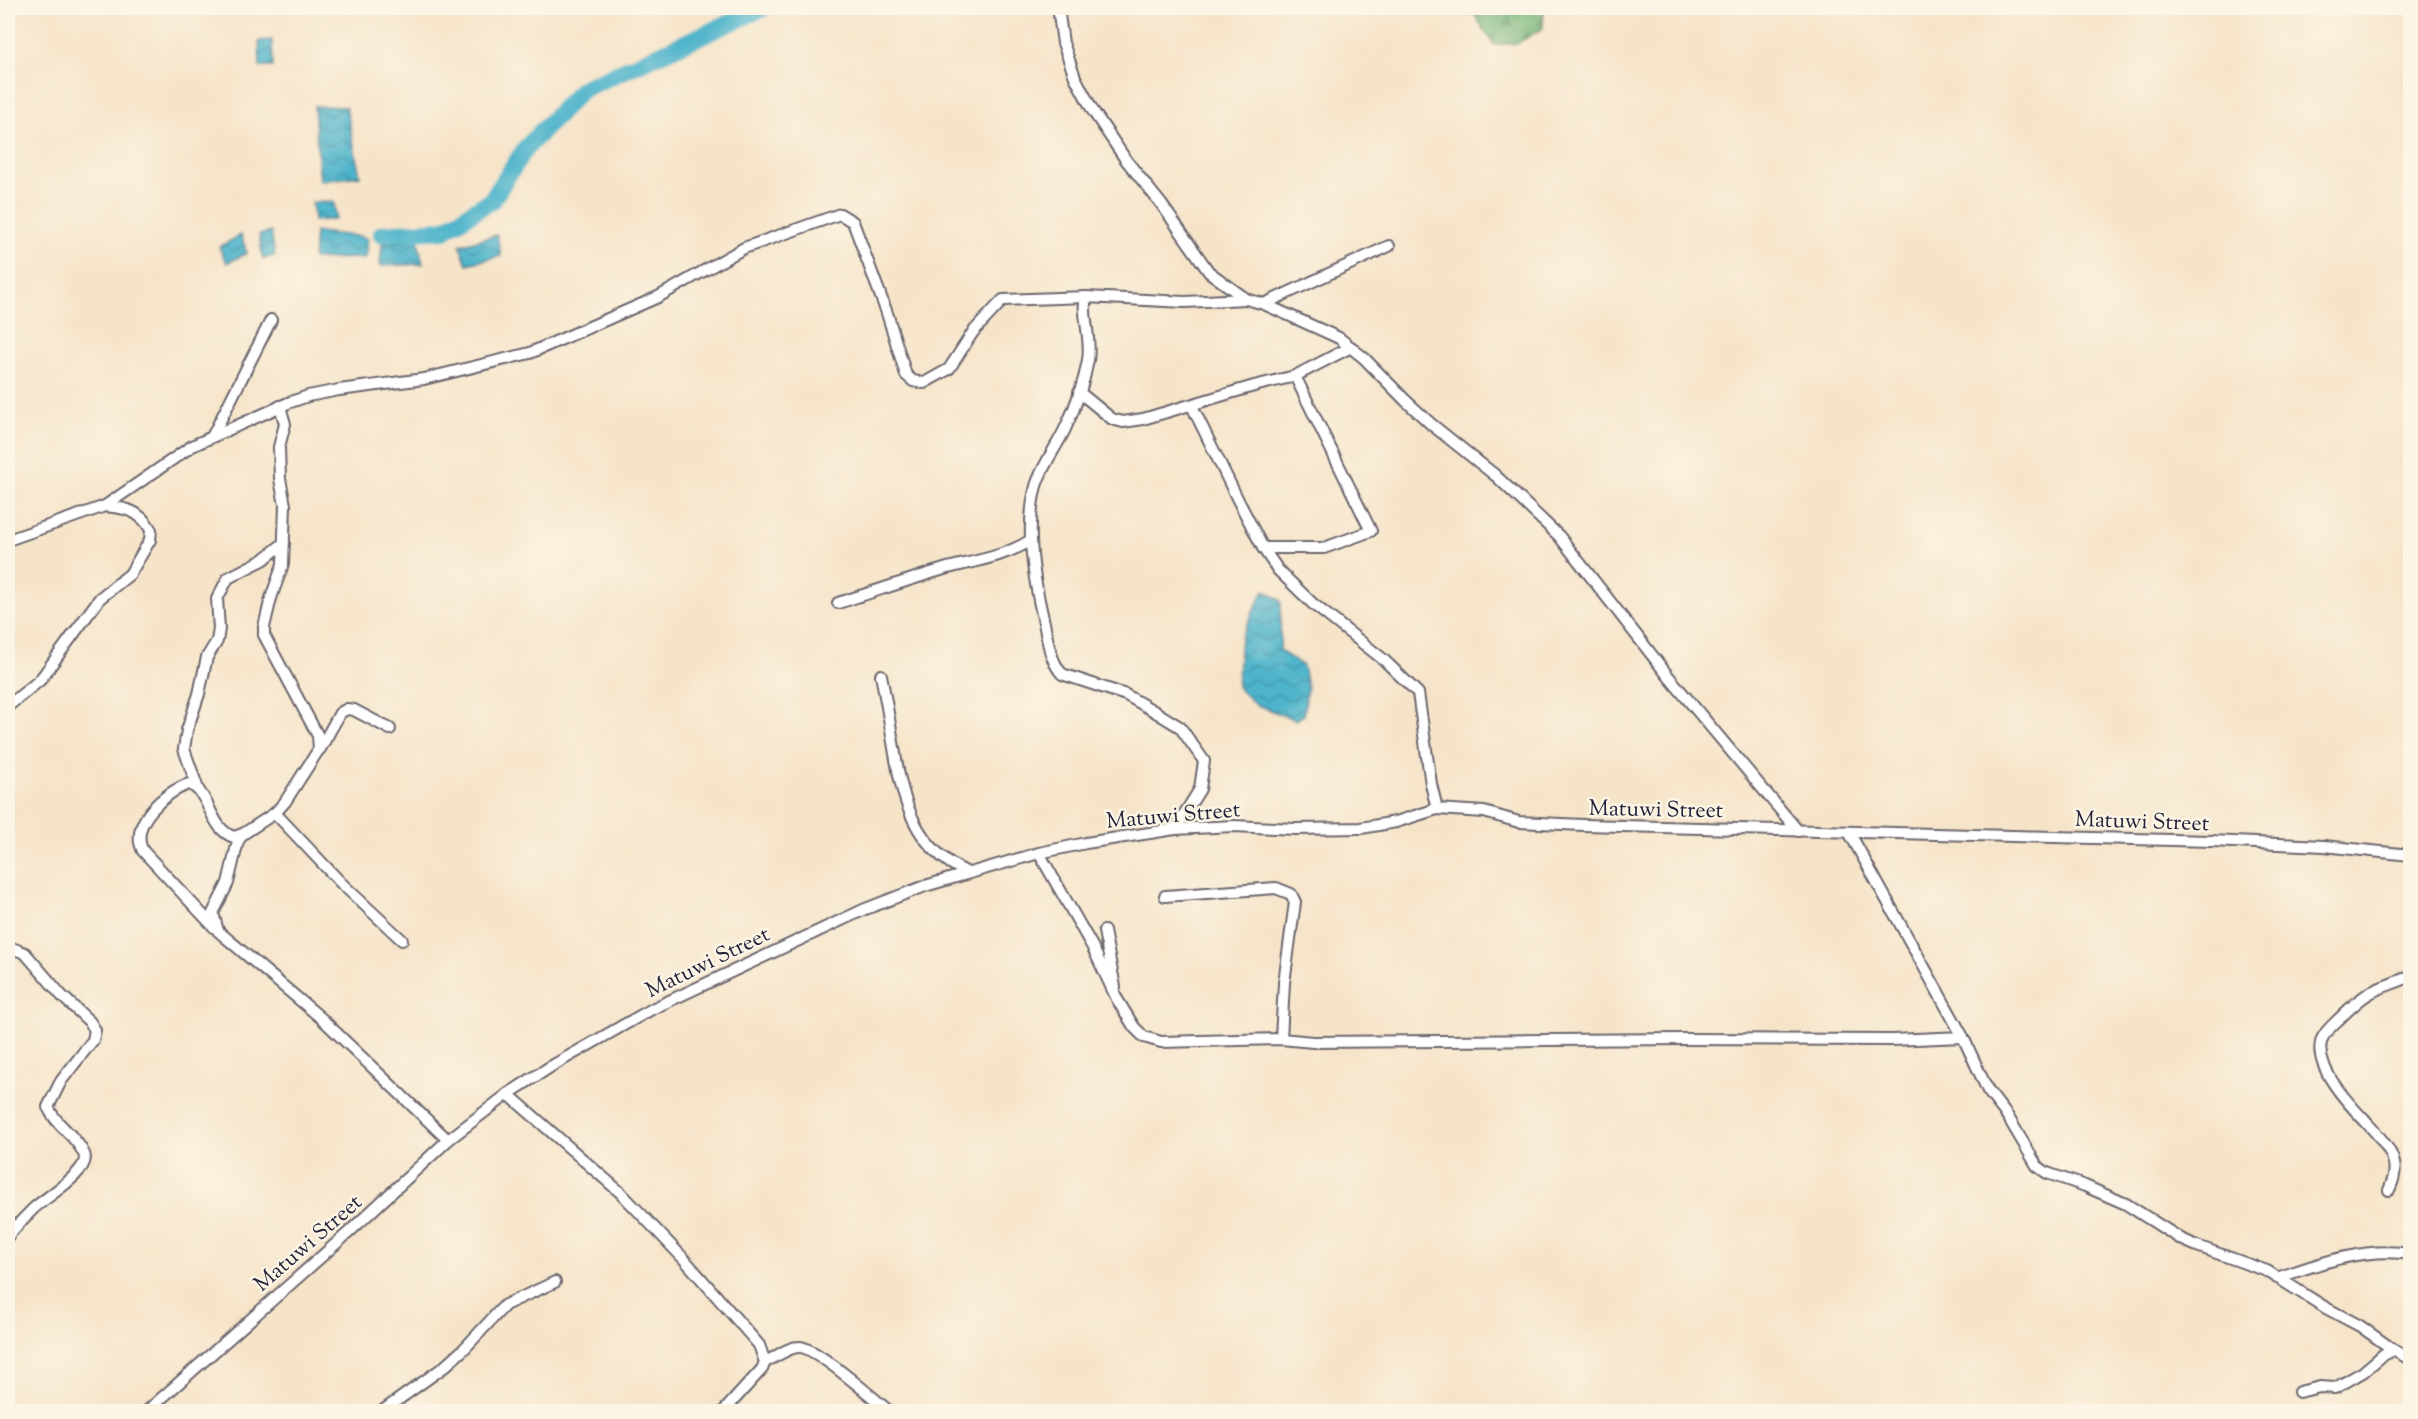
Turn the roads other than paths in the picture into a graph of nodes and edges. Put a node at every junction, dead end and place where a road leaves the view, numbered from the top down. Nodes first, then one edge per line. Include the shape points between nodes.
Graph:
1 (1058, 8) edge
2 (1389, 246) dead end
3 (1086, 297) junction
4 (1246, 299) junction
5 (1264, 304) junction
6 (271, 320) dead end
7 (1351, 346) junction
8 (1295, 376) junction
9 (1079, 392) junction
10 (280, 406) junction
11 (1192, 406) junction
12 (213, 435) junction
13 (105, 506) junction
14 (8, 540) edge
15 (1031, 540) junction
16 (284, 543) junction
17 (1263, 548) junction
18 (838, 603) dead end
19 (881, 675) dead end
20 (8, 706) edge
21 (390, 729) dead end
22 (320, 749) junction
23 (198, 789) junction
24 (1437, 809) junction
25 (275, 813) junction
26 (1175, 829) junction
27 (1798, 831) junction
28 (1849, 832) junction
29 (243, 834) junction
30 (1040, 853) junction
31 (2410, 855) edge
32 (968, 873) junction
33 (1165, 896) dead end
34 (219, 931) junction
35 (1104, 931) dead end
36 (402, 940) dead end
37 (9, 947) edge
38 (2410, 976) edge
39 (1117, 999) junction
40 (1963, 1037) junction
41 (1281, 1040) junction
42 (508, 1094) junction
43 (448, 1140) junction
44 (2389, 1190) dead end
45 (8, 1236) edge
46 (2410, 1254) edge
47 (2277, 1278) junction
48 (555, 1282) dead end
49 (2395, 1352) junction
50 (2410, 1359) edge
51 (765, 1362) junction
52 (2299, 1392) dead end
53 (146, 1412) edge
54 (381, 1412) edge
55 (723, 1412) edge
56 (890, 1412) edge

1 - 4 street via 1063,43 1093,111 1203,263
2 - 5 street
3 - 4 street via 1185,302
3 - 9 street via 1083,304 1090,344
3 - 10 street via 1003,300 973,332 949,369 924,383 912,381 906,375 853,222 840,214 744,248 658,297 530,353 424,379 308,396
4 - 5 street
5 - 7 street
6 - 12 street
7 - 8 street
7 - 27 street via 1404,400 1496,476 1558,536
8 - 11 street
8 - 17 street via 1371,531 1324,548
9 - 11 street via 1123,422
9 - 15 street via 1036,487
10 - 12 street
10 - 16 street via 285,424 279,447
11 - 17 street
12 - 13 street via 170,459
13 - 14 street
13 - 20 street via 131,510 143,517 151,530 150,540 130,574 100,598 40,680
15 - 18 street via 995,556
15 - 26 street via 1054,666 1062,674 1126,695 1180,727 1204,761 1200,789
16 - 22 street via 283,570 271,598 264,635 318,736
16 - 23 street via 263,560 228,578 217,598 217,641 207,657 184,748
17 - 24 street via 1278,570 1313,604 1384,660 1418,693
19 - 32 street via 899,782 912,821 939,854
21 - 22 street via 347,709 340,713
22 - 25 street
23 - 29 street via 224,832 234,837
23 - 34 street via 185,785 155,806 142,825 140,845
24 - 26 street, Matuwi Street via 1361,828
24 - 27 street, Matuwi Street via 1484,812 1519,822
25 - 29 street
25 - 36 street
26 - 30 street, Matuwi Street
27 - 28 street, Matuwi Street
28 - 31 street, Matuwi Street via 2290,845
28 - 40 street
29 - 34 street via 235,848 226,889 213,914
30 - 32 street, Matuwi Street
30 - 39 street
32 - 42 street, Matuwi Street via 862,910 720,976 593,1041
33 - 41 street via 1276,888 1291,894 1295,902
34 - 43 street via 321,1018
35 - 39 street
37 - 45 street via 25,953 95,1030 93,1040 61,1081 48,1107 53,1119 84,1152 84,1165
38 - 44 street via 2354,1005 2327,1032 2321,1047 2331,1080 2380,1137 2392,1157 2394,1177
39 - 41 street via 1144,1037 1161,1042
40 - 41 street via 1797,1041
40 - 47 street via 1988,1090 2042,1170 2126,1204 2181,1239 2257,1266
42 - 43 street, Matuwi Street
42 - 51 street via 621,1193 759,1345
43 - 53 street, Matuwi Street
46 - 47 street via 2334,1258
47 - 49 street via 2360,1326
48 - 54 street via 505,1305 444,1367
49 - 50 street
49 - 52 street via 2384,1354 2335,1388
51 - 55 street via 758,1375
51 - 56 street via 795,1347 808,1348

